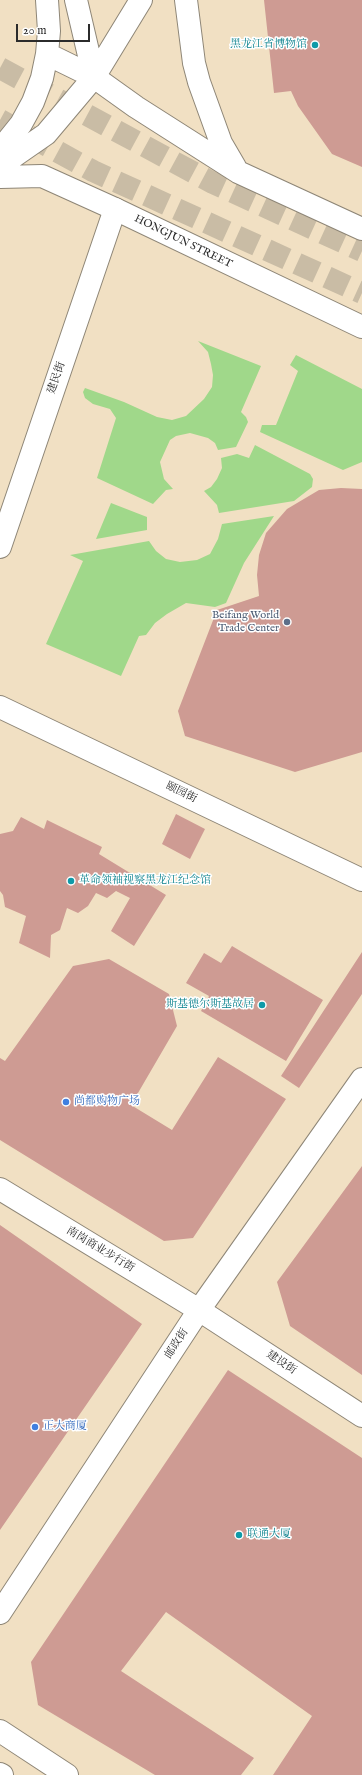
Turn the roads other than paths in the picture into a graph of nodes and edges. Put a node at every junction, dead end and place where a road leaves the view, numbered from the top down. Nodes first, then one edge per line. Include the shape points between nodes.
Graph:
1 (47, 0) edge
2 (76, 0) edge
3 (141, 0) edge
4 (186, 0) edge
5 (48, 54) junction
6 (94, 77) junction
7 (0, 150) edge
8 (0, 163) edge
9 (238, 172) junction
10 (0, 177) edge
11 (115, 209) junction
12 (362, 229) edge
13 (362, 327) edge
14 (0, 547) edge
15 (0, 707) edge
16 (362, 880) edge
17 (362, 1079) edge
18 (1, 1192) edge
19 (199, 1310) junction
20 (362, 1416) edge
21 (0, 1614) edge
22 (0, 1731) edge
23 (67, 1775) edge

1 - 5 street
2 - 6 street
3 - 6 street
4 - 9 street via 199,82 221,143
5 - 6 street
5 - 7 street via 33,102 21,124
6 - 8 street via 46,134
6 - 9 street
9 - 12 street
10 - 11 street, HONGJUN STREET via 42,176
11 - 13 street, HONGJUN STREET
11 - 14 street, 建民街
15 - 16 street, 颐园街
17 - 19 street, 邮政街
18 - 19 street, 南岗商业步行街
19 - 20 street, 建设街
19 - 21 street, 邮政街
22 - 23 street

